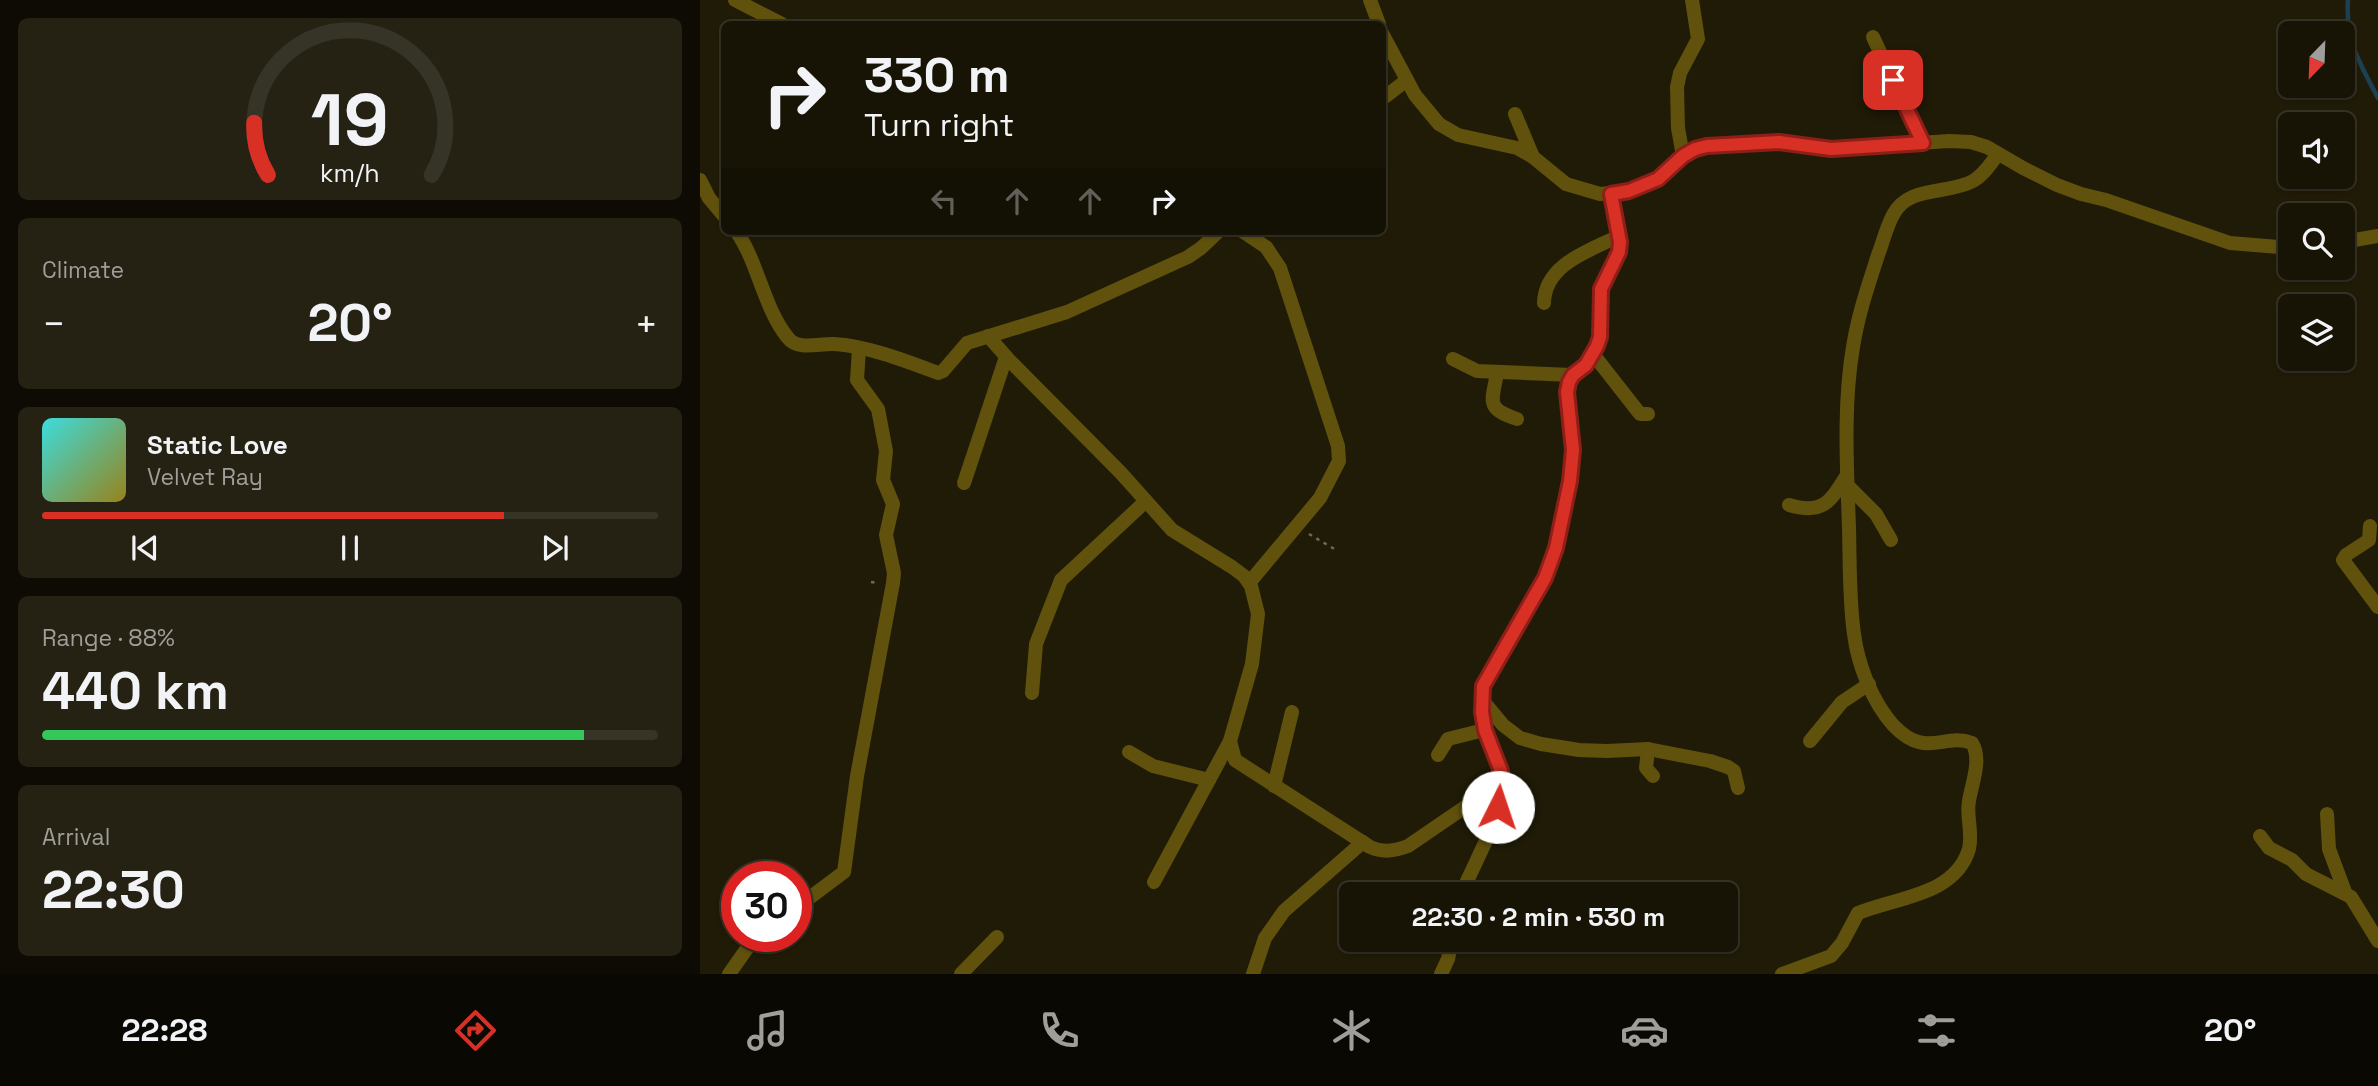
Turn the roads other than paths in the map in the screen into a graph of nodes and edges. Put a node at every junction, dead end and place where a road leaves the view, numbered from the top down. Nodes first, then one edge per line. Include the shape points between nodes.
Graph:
1 (735, 0) edge
2 (1370, 0) edge
3 (1692, 0) edge
4 (776, 21) edge
5 (1378, 21) edge
6 (1873, 37) dead end
7 (1386, 41) edge
8 (1407, 80) junction
9 (1386, 96) edge
10 (1515, 114) dead end
11 (1923, 143) junction
12 (1998, 154) junction
13 (1683, 156) junction
14 (1533, 157) junction
15 (700, 180) edge
16 (1611, 194) junction
17 (721, 212) edge
18 (738, 235) edge
19 (1215, 235) edge
20 (1248, 235) edge
21 (1619, 236) junction
22 (2378, 236) edge
23 (2355, 240) edge
24 (2278, 247) edge
25 (1544, 303) dead end
26 (988, 336) junction
27 (859, 349) junction
28 (1593, 354) junction
29 (1006, 357) junction
30 (1453, 359) dead end
31 (1497, 373) junction
32 (1573, 375) junction
33 (1648, 414) dead end
34 (1517, 419) dead end
35 (1848, 481) junction
36 (964, 483) dead end
37 (1146, 501) junction
38 (1789, 505) dead end
39 (2371, 526) dead end
40 (1891, 540) dead end
41 (1249, 583) junction
42 (2378, 607) edge
43 (1869, 684) junction
44 (1032, 693) dead end
45 (1483, 701) junction
46 (1292, 712) dead end
47 (1485, 730) junction
48 (1230, 741) junction
49 (1810, 741) dead end
50 (1648, 749) junction
51 (1129, 752) dead end
52 (1438, 755) dead end
53 (1653, 776) dead end
54 (1209, 780) junction
55 (1495, 785) junction
56 (1274, 786) junction
57 (1738, 788) dead end
58 (2327, 814) dead end
59 (2260, 836) dead end
60 (1363, 842) junction
61 (1154, 882) dead end
62 (1467, 882) edge
63 (2345, 892) junction
64 (812, 896) edge
65 (997, 937) dead end
66 (2378, 942) edge
67 (744, 952) edge
68 (1449, 952) edge
69 (729, 974) edge
70 (961, 974) edge
71 (1253, 974) edge
72 (1441, 974) edge
73 (1782, 974) edge

1 - 4 street
2 - 5 street
3 - 13 street via 1698,38 1676,87
6 - 11 street
7 - 8 street
8 - 9 street
8 - 14 street via 1439,124 1458,135 1517,148
10 - 14 street
11 - 12 street via 1971,142
11 - 13 street via 1831,149 1768,143 1707,146
12 - 24 street via 2081,194 2230,243
12 - 35 street via 1970,183 1912,198 1892,216 1864,295 1852,351
13 - 16 street via 1658,179
14 - 16 street via 1566,184
15 - 17 street
16 - 21 street
18 - 27 street via 765,298 792,343
19 - 26 street via 1188,257 1067,312
20 - 41 street via 1266,247 1280,268 1339,461 1320,498
21 - 25 street via 1570,261 1555,274 1547,282
21 - 28 street via 1619,252 1601,289 1600,337
22 - 23 street
26 - 27 street via 967,343 938,373
26 - 29 street
27 - 64 street via 856,380 878,410 886,451 883,480 893,504 886,535 894,573 844,872
28 - 32 street
28 - 33 street via 1634,408
29 - 36 street
29 - 37 street
30 - 31 street via 1477,371
31 - 32 street
31 - 34 street via 1495,408
32 - 45 street via 1567,392 1573,450 1570,481 1556,548 1545,578 1483,686
35 - 38 street via 1815,509
35 - 40 street
35 - 43 street via 1854,634
37 - 41 street via 1172,530 1232,567
37 - 44 street via 1061,580 1036,644
39 - 42 street via 2369,540 2343,560
41 - 48 street via 1258,614 1252,664
43 - 49 street via 1842,702
43 - 73 street via 1894,726 1905,735 1928,745 1966,741 1976,749 1967,809 1969,850 1940,886 1858,913 1831,956
45 - 47 street
45 - 50 street via 1520,738 1579,750
46 - 56 street
47 - 52 street via 1448,739
47 - 55 street via 1501,771
48 - 54 street
48 - 56 street via 1235,760
50 - 53 street via 1646,768
50 - 57 street via 1728,767 1734,771
51 - 54 street via 1153,766
54 - 61 street
55 - 60 street via 1408,846 1378,851
55 - 62 street via 1498,815
56 - 60 street
58 - 63 street via 2329,849
59 - 63 street via 2269,848 2306,874
60 - 71 street via 1280,917 1265,939
63 - 66 street via 2356,902
65 - 70 street
67 - 69 street
68 - 72 street

